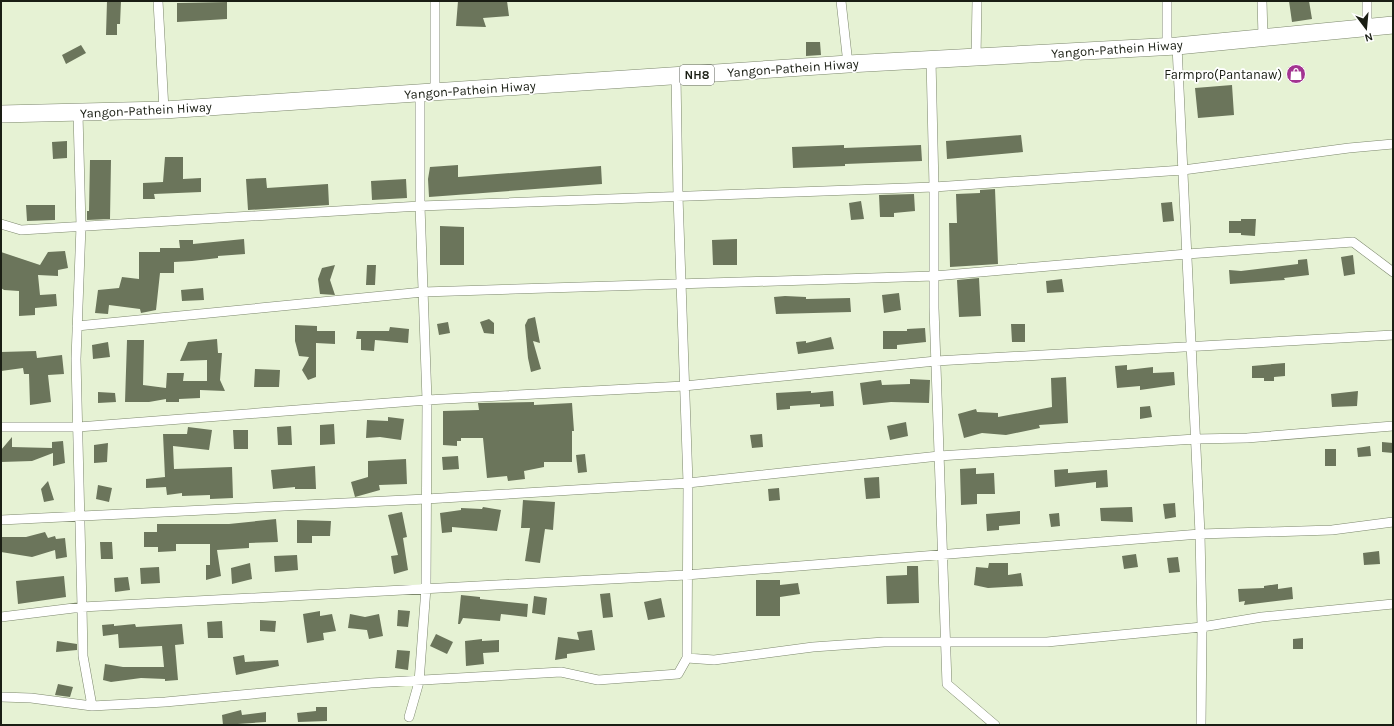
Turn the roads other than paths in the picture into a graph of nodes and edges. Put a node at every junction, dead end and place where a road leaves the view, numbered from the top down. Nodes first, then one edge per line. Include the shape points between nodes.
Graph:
1 (158, 1) edge
2 (435, 1) edge
3 (841, 1) edge
4 (977, 1) edge
5 (1167, 1) edge
6 (1262, 1) edge
7 (1367, 1) edge
8 (1393, 25) edge
9 (1367, 27) junction
10 (1263, 37) junction
11 (1172, 46) junction
12 (976, 58) junction
13 (931, 60) junction
14 (848, 64) junction
15 (676, 76) junction
16 (428, 93) junction
17 (164, 110) junction
18 (1, 114) edge
19 (78, 114) junction
20 (1393, 144) edge
21 (1183, 170) junction
22 (934, 187) junction
23 (678, 196) junction
24 (420, 206) junction
25 (1, 224) edge
26 (81, 226) junction
27 (1187, 254) junction
28 (1393, 272) edge
29 (934, 276) junction
30 (680, 286) junction
31 (424, 292) junction
32 (77, 326) junction
33 (1393, 335) edge
34 (1191, 346) junction
35 (936, 362) junction
36 (684, 386) junction
37 (427, 400) junction
38 (1393, 426) edge
39 (1, 427) edge
40 (78, 427) junction
41 (1195, 439) junction
42 (939, 456) junction
43 (688, 483) junction
44 (426, 499) junction
45 (80, 516) junction
46 (1, 520) edge
47 (1393, 522) edge
48 (1200, 534) junction
49 (943, 554) junction
50 (686, 575) junction
51 (426, 588) junction
52 (1393, 604) edge
53 (82, 607) junction
54 (1, 617) edge
55 (1202, 627) junction
56 (946, 642) junction
57 (687, 658) junction
58 (419, 682) junction
59 (1, 697) edge
60 (92, 706) junction
61 (409, 717) dead end
62 (995, 725) edge
63 (1201, 725) edge

1 - 17 street
2 - 16 street
3 - 14 street
4 - 12 street
5 - 11 street
6 - 10 street
7 - 9 street
8 - 9 highway, Yangon-Pathein Hiway / NH8
9 - 10 highway, Yangon-Pathein Hiway / NH8
10 - 11 highway, Yangon-Pathein Hiway / NH8
11 - 12 highway, Yangon-Pathein Hiway / NH8
11 - 21 street
12 - 13 highway, Yangon-Pathein Hiway / NH8
13 - 14 highway, Yangon-Pathein Hiway / NH8
13 - 22 street
14 - 15 highway, Yangon-Pathein Hiway / NH8
15 - 16 highway, Yangon-Pathein Hiway / NH8
15 - 23 street
16 - 17 highway, Yangon-Pathein Hiway / NH8
16 - 24 street
17 - 19 highway, Yangon-Pathein Hiway / NH8
18 - 19 highway, Yangon-Pathein Hiway / NH8
19 - 26 street
20 - 21 street
21 - 22 street
21 - 27 street
22 - 23 street
22 - 29 street
23 - 24 street
23 - 30 street
24 - 26 street
24 - 31 street
25 - 26 street via 21,230
26 - 32 street
27 - 28 street via 1353,242
27 - 29 street
27 - 34 street
29 - 30 street
29 - 35 street
30 - 31 street
30 - 36 street
31 - 32 street
31 - 37 street
32 - 40 street
33 - 34 street
34 - 35 street
34 - 41 street
35 - 36 street
35 - 42 street
36 - 37 street
36 - 43 street
37 - 40 street
37 - 44 street
38 - 41 street via 1247,438
39 - 40 street
40 - 45 street
41 - 42 street
41 - 48 street
42 - 43 street
42 - 49 street
43 - 44 street
43 - 50 street
44 - 45 street
44 - 51 street
45 - 46 street
45 - 53 street
47 - 48 street via 1332,530
48 - 49 street
48 - 55 street
49 - 50 street
49 - 56 street
50 - 51 street
50 - 57 street
51 - 53 street
51 - 58 street
52 - 55 street via 1262,617
53 - 54 street
53 - 60 street via 83,656
55 - 56 street via 1047,642
55 - 63 street
56 - 57 street via 884,642 813,647 714,660
56 - 62 street via 947,684
57 - 58 street via 678,674 598,680 561,672
58 - 60 street via 371,683 165,702
58 - 61 street
59 - 60 street

